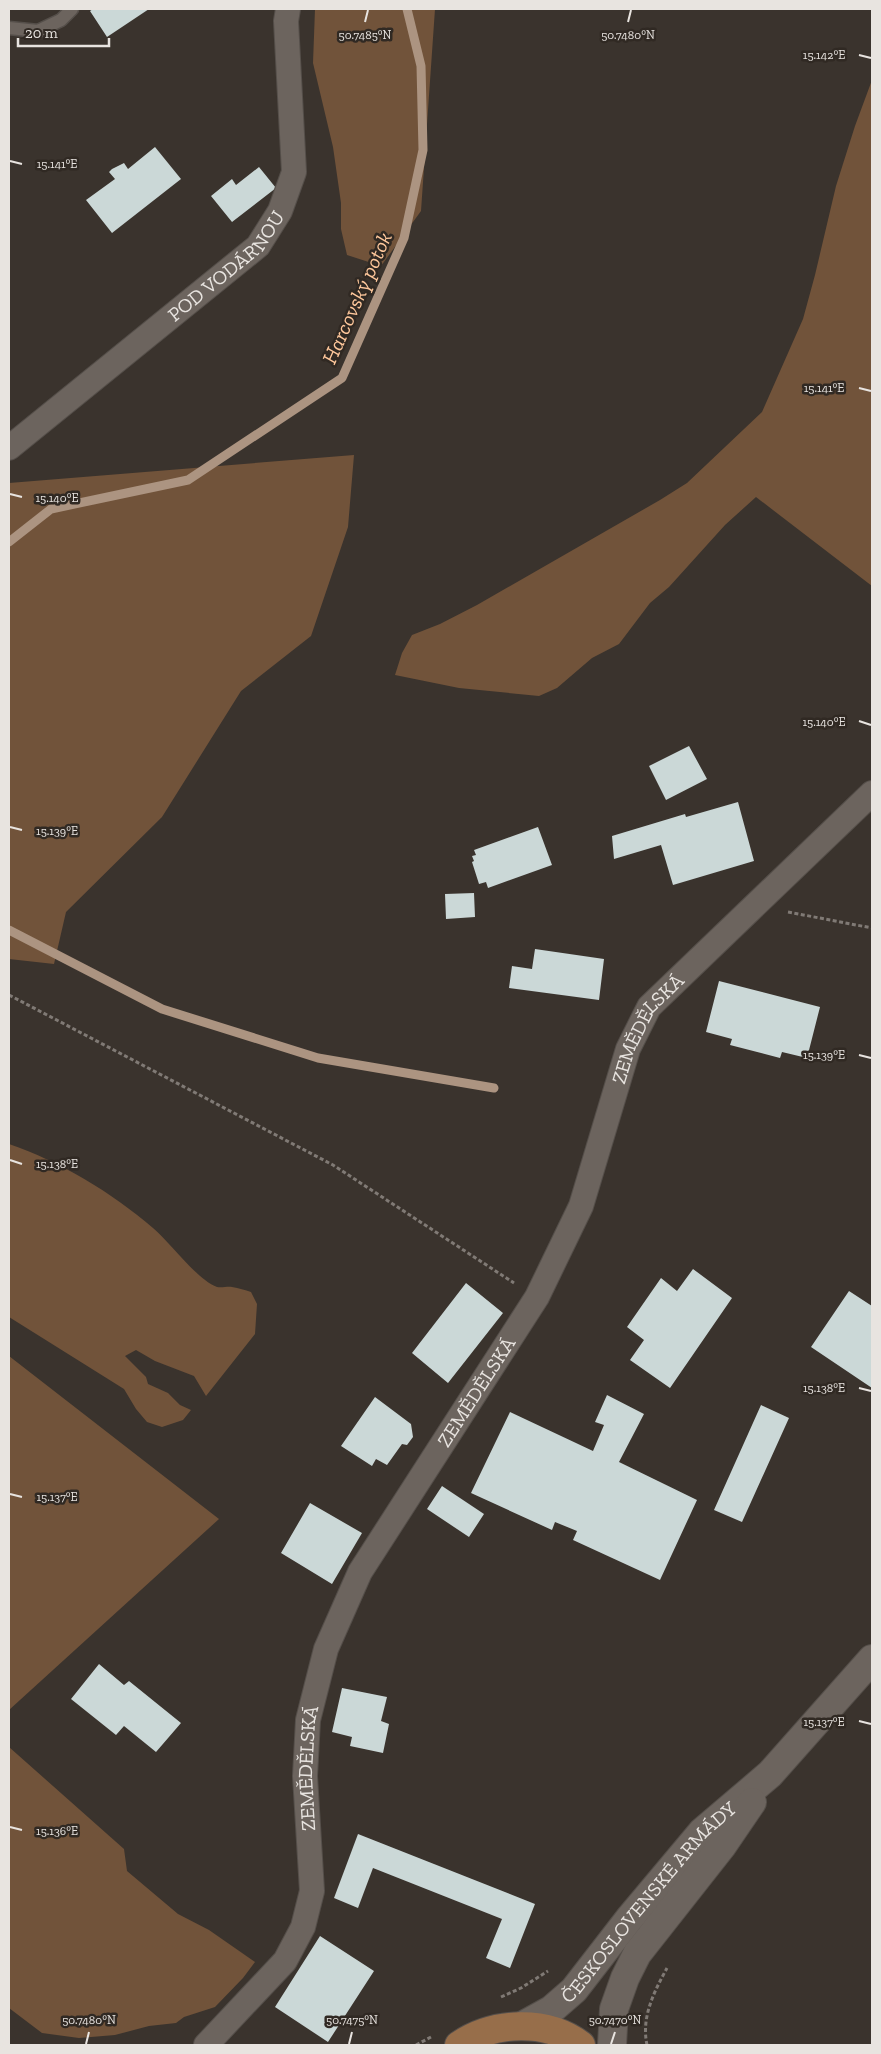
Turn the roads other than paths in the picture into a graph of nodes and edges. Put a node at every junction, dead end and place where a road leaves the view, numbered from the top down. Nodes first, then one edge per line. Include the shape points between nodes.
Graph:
1 (72, 9) edge
2 (288, 9) edge
3 (9, 28) edge
4 (9, 448) edge
5 (872, 793) edge
6 (872, 1659) edge
7 (770, 1774) junction
8 (522, 2026) junction
9 (206, 2045) edge
10 (459, 2045) edge
11 (581, 2045) edge
12 (612, 2045) edge

1 - 3 lane via 61,20 38,31
2 - 4 street, POD VODÁRNOU via 294,172 280,211 258,246
5 - 9 street, ZEMĚDĚLSKÁ via 649,1007 628,1049 581,1206 537,1297 360,1572 326,1649 308,1720 305,1776 312,1891 303,1927 285,1961
6 - 7 street, ČESKOSLOVENSKÉ ARMÁDY
7 - 8 street, ČESKOSLOVENSKÉ ARMÁDY via 702,1832 574,1990 551,2010
7 - 12 street, ČESKOSLOVENSKÉ ARMÁDY via 722,1846 637,1954 614,2009
8 - 10 main road, ČESKOSLOVENSKÉ ARMÁDY via 494,2029
8 - 11 main road, ČESKOSLOVENSKÉ ARMÁDY via 550,2030

